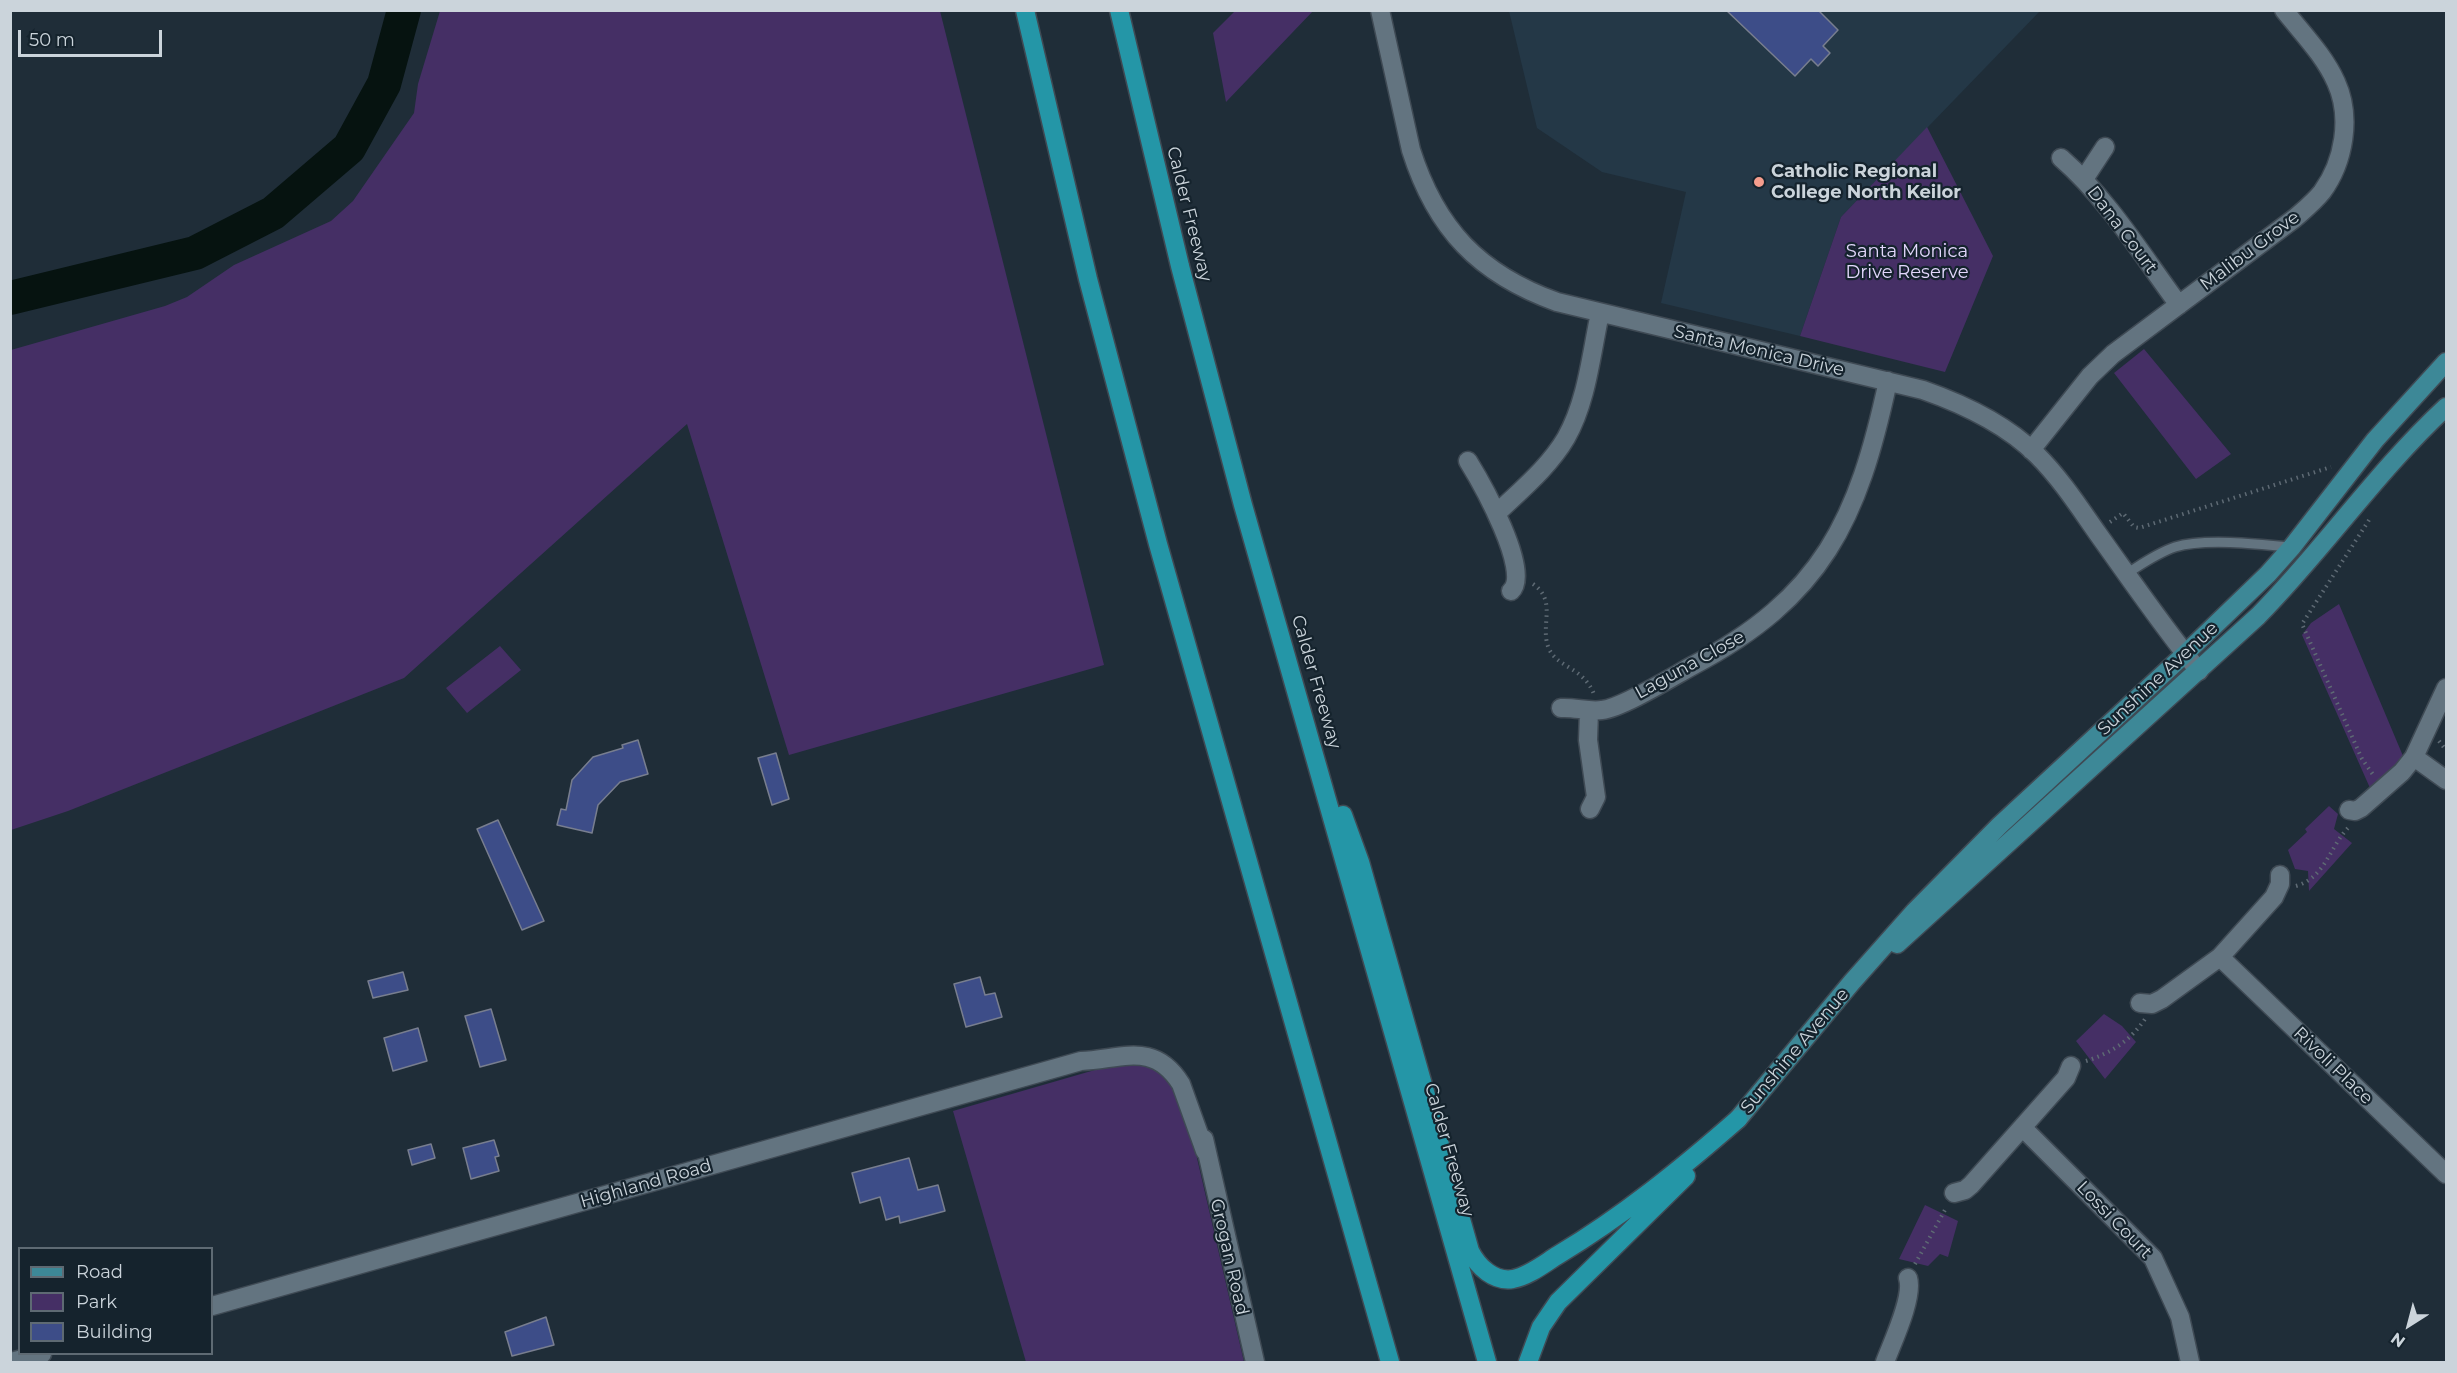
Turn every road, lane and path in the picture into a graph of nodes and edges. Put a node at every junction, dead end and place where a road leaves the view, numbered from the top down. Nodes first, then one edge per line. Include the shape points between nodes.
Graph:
1 (1025, 10) edge
2 (1119, 10) edge
3 (1380, 10) edge
4 (2284, 10) edge
5 (2105, 147) dead end
6 (2061, 158) dead end
7 (2084, 179) junction
8 (2180, 305) junction
9 (1600, 314) junction
10 (2446, 362) edge
11 (1888, 381) junction
12 (2446, 407) edge
13 (2031, 450) junction
14 (1468, 461) dead end
15 (2339, 465) dead end
16 (1497, 513) junction
17 (2374, 513) dead end
18 (2097, 532) junction
19 (2292, 547) junction
20 (2126, 574) junction
21 (1514, 586) joint
22 (2185, 654) junction
23 (2199, 671) junction
24 (2446, 688) edge
25 (1561, 708) dead end
26 (1589, 711) junction
27 (2414, 757) junction
28 (1322, 777) junction
29 (2446, 780) edge
30 (2384, 788) junction
31 (1590, 809) dead end
32 (2354, 810) joint
33 (2280, 880) joint
34 (2220, 957) junction
35 (1852, 982) junction
36 (2146, 1003) joint
37 (1163, 1058) joint
38 (2072, 1066) joint
39 (1738, 1119) junction
40 (2023, 1128) junction
41 (2446, 1174) edge
42 (1954, 1193) joint
43 (1908, 1278) joint
44 (213, 1306) edge
45 (35, 1355) edge
46 (11, 1362) edge
47 (1255, 1362) edge
48 (1390, 1362) edge
49 (1487, 1362) edge
50 (1528, 1362) edge
51 (1884, 1362) edge
52 (2190, 1362) edge

1 - 48 highway via 1140,477
2 - 28 highway, Calder Freeway via 1243,506
3 - 9 street, Santa Monica Drive via 1411,150 1442,218 1478,259 1514,284
4 - 8 street, Malibu Grove via 2328,68 2340,92 2345,122 2336,167 2309,206
5 - 7 street
6 - 7 street, Dana Court
7 - 8 street, Dana Court
8 - 13 street, Malibu Grove via 2113,354 2090,376
9 - 11 street, Santa Monica Drive
9 - 16 street via 1571,428 1546,464
10 - 19 main road, Sunshine Avenue via 2376,440
11 - 13 street, Santa Monica Drive via 1952,400
11 - 26 street, Laguna Close via 1870,458 1848,516 1833,544 1792,595 1726,648 1613,707
12 - 23 main road, Sunshine Avenue via 2387,468 2284,589
13 - 18 street, Santa Monica Drive via 2059,480
14 - 16 street
15 - 18 path via 2139,528 2123,513
16 - 21 street via 1517,572
17 - 30 path via 2302,624 2362,759
18 - 20 street, Santa Monica Drive
19 - 20 lane via 2195,543 2155,556
19 - 22 main road, Sunshine Avenue
20 - 22 street, Santa Monica Drive
21 - 26 path via 1531,583 1545,598 1548,647 1555,658 1578,672 1592,690 1594,698
22 - 23 street, Santa Monica Drive
22 - 35 main road, Sunshine Avenue via 2000,825
23 - 35 main road, Sunshine Avenue via 1925,921
24 - 27 street
25 - 26 street, Laguna Close
26 - 31 street via 1588,740 1596,797
27 - 29 street
27 - 30 street
28 - 39 highway via 1358,854 1470,1251 1486,1272 1513,1279 1555,1257 1627,1211
28 - 49 highway, Calder Freeway
30 - 32 street
32 - 33 path via 2359,818 2340,836 2313,878 2294,886
33 - 34 street via 2274,897
34 - 36 street via 2199,974
34 - 41 street, Rivoli Place
35 - 39 main road, Sunshine Avenue
36 - 38 path via 2145,1019 2129,1039 2109,1053
37 - 44 street, Highland Road via 1151,1047 1134,1044 1099,1052 1081,1061
37 - 47 street, Grogan Road via 1183,1068 1194,1088
38 - 40 street
39 - 50 highway via 1558,1302 1541,1327
40 - 42 street via 1971,1185
40 - 52 street, Lossi Court via 2153,1258 2180,1317
42 - 43 path
43 - 51 street via 1907,1297
45 - 46 street

